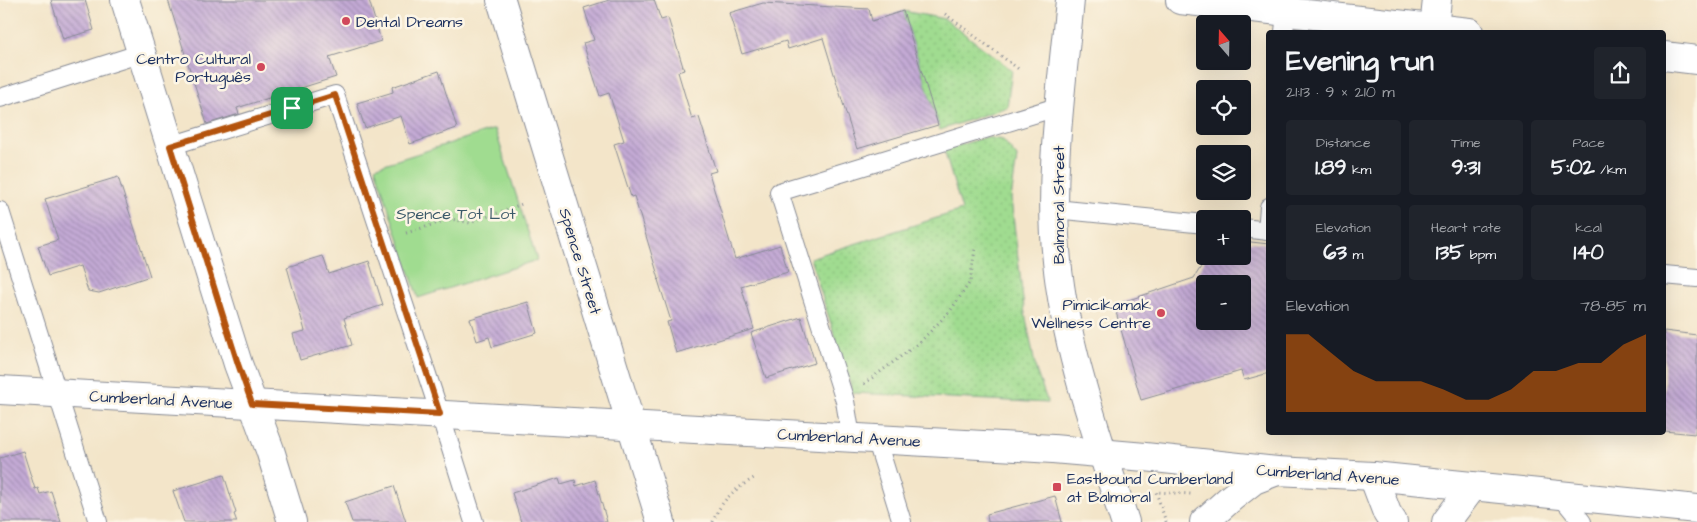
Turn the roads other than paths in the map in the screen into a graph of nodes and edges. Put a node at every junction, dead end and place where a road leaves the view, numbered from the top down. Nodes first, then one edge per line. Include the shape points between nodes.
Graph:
1 (125, 0) edge
2 (501, 0) edge
3 (1070, 0) edge
4 (1180, 0) edge
5 (1438, 0) edge
6 (1285, 22) edge
7 (1434, 28) junction
8 (1452, 30) edge
9 (142, 54) junction
10 (1666, 56) edge
11 (1697, 60) edge
12 (0, 98) edge
13 (1060, 106) junction
14 (170, 146) junction
15 (1055, 209) junction
16 (0, 211) edge
17 (1196, 223) edge
18 (1251, 229) edge
19 (1266, 231) edge
20 (1666, 275) edge
21 (1697, 278) edge
22 (0, 390) edge
23 (57, 393) junction
24 (252, 404) junction
25 (440, 414) junction
26 (631, 425) junction
27 (864, 438) junction
28 (1104, 453) junction
29 (1277, 471) junction
30 (1373, 476) junction
31 (1472, 486) junction
32 (1560, 495) junction
33 (1697, 509) edge
34 (98, 522) edge
35 (292, 522) edge
36 (474, 522) edge
37 (661, 522) edge
38 (902, 522) edge
39 (1125, 522) edge
40 (1204, 522) edge
41 (1393, 522) edge
42 (1446, 522) edge
43 (1582, 522) edge

1 - 9 main road
2 - 26 main road, Spence Street
3 - 13 main road, Balmoral Street
4 - 6 main road
5 - 7 main road
6 - 7 main road
7 - 8 main road
9 - 12 lane
9 - 14 main road
10 - 11 main road
13 - 15 main road, Balmoral Street
13 - 27 lane via 779,192 845,401
14 - 24 main road
14 - 25 lane via 335,95
15 - 17 lane
15 - 28 main road, Balmoral Street via 1057,261 1065,313
16 - 23 lane
18 - 19 lane
20 - 21 lane
22 - 23 main road, Cumberland Avenue
23 - 24 main road, Cumberland Avenue
23 - 34 lane
24 - 25 main road, Cumberland Avenue
24 - 35 main road
25 - 26 main road, Cumberland Avenue
25 - 36 lane
26 - 27 main road, Cumberland Avenue
26 - 37 main road, Spence Street
27 - 28 main road, Cumberland Avenue
27 - 38 lane
28 - 29 main road, Cumberland Avenue
28 - 39 main road, Balmoral Street
29 - 30 main road, Cumberland Avenue
29 - 40 main road via 1254,480
30 - 31 main road, Cumberland Avenue
30 - 41 main road
31 - 32 main road, Cumberland Avenue
31 - 42 main road
32 - 33 main road, Cumberland Avenue
32 - 43 lane

